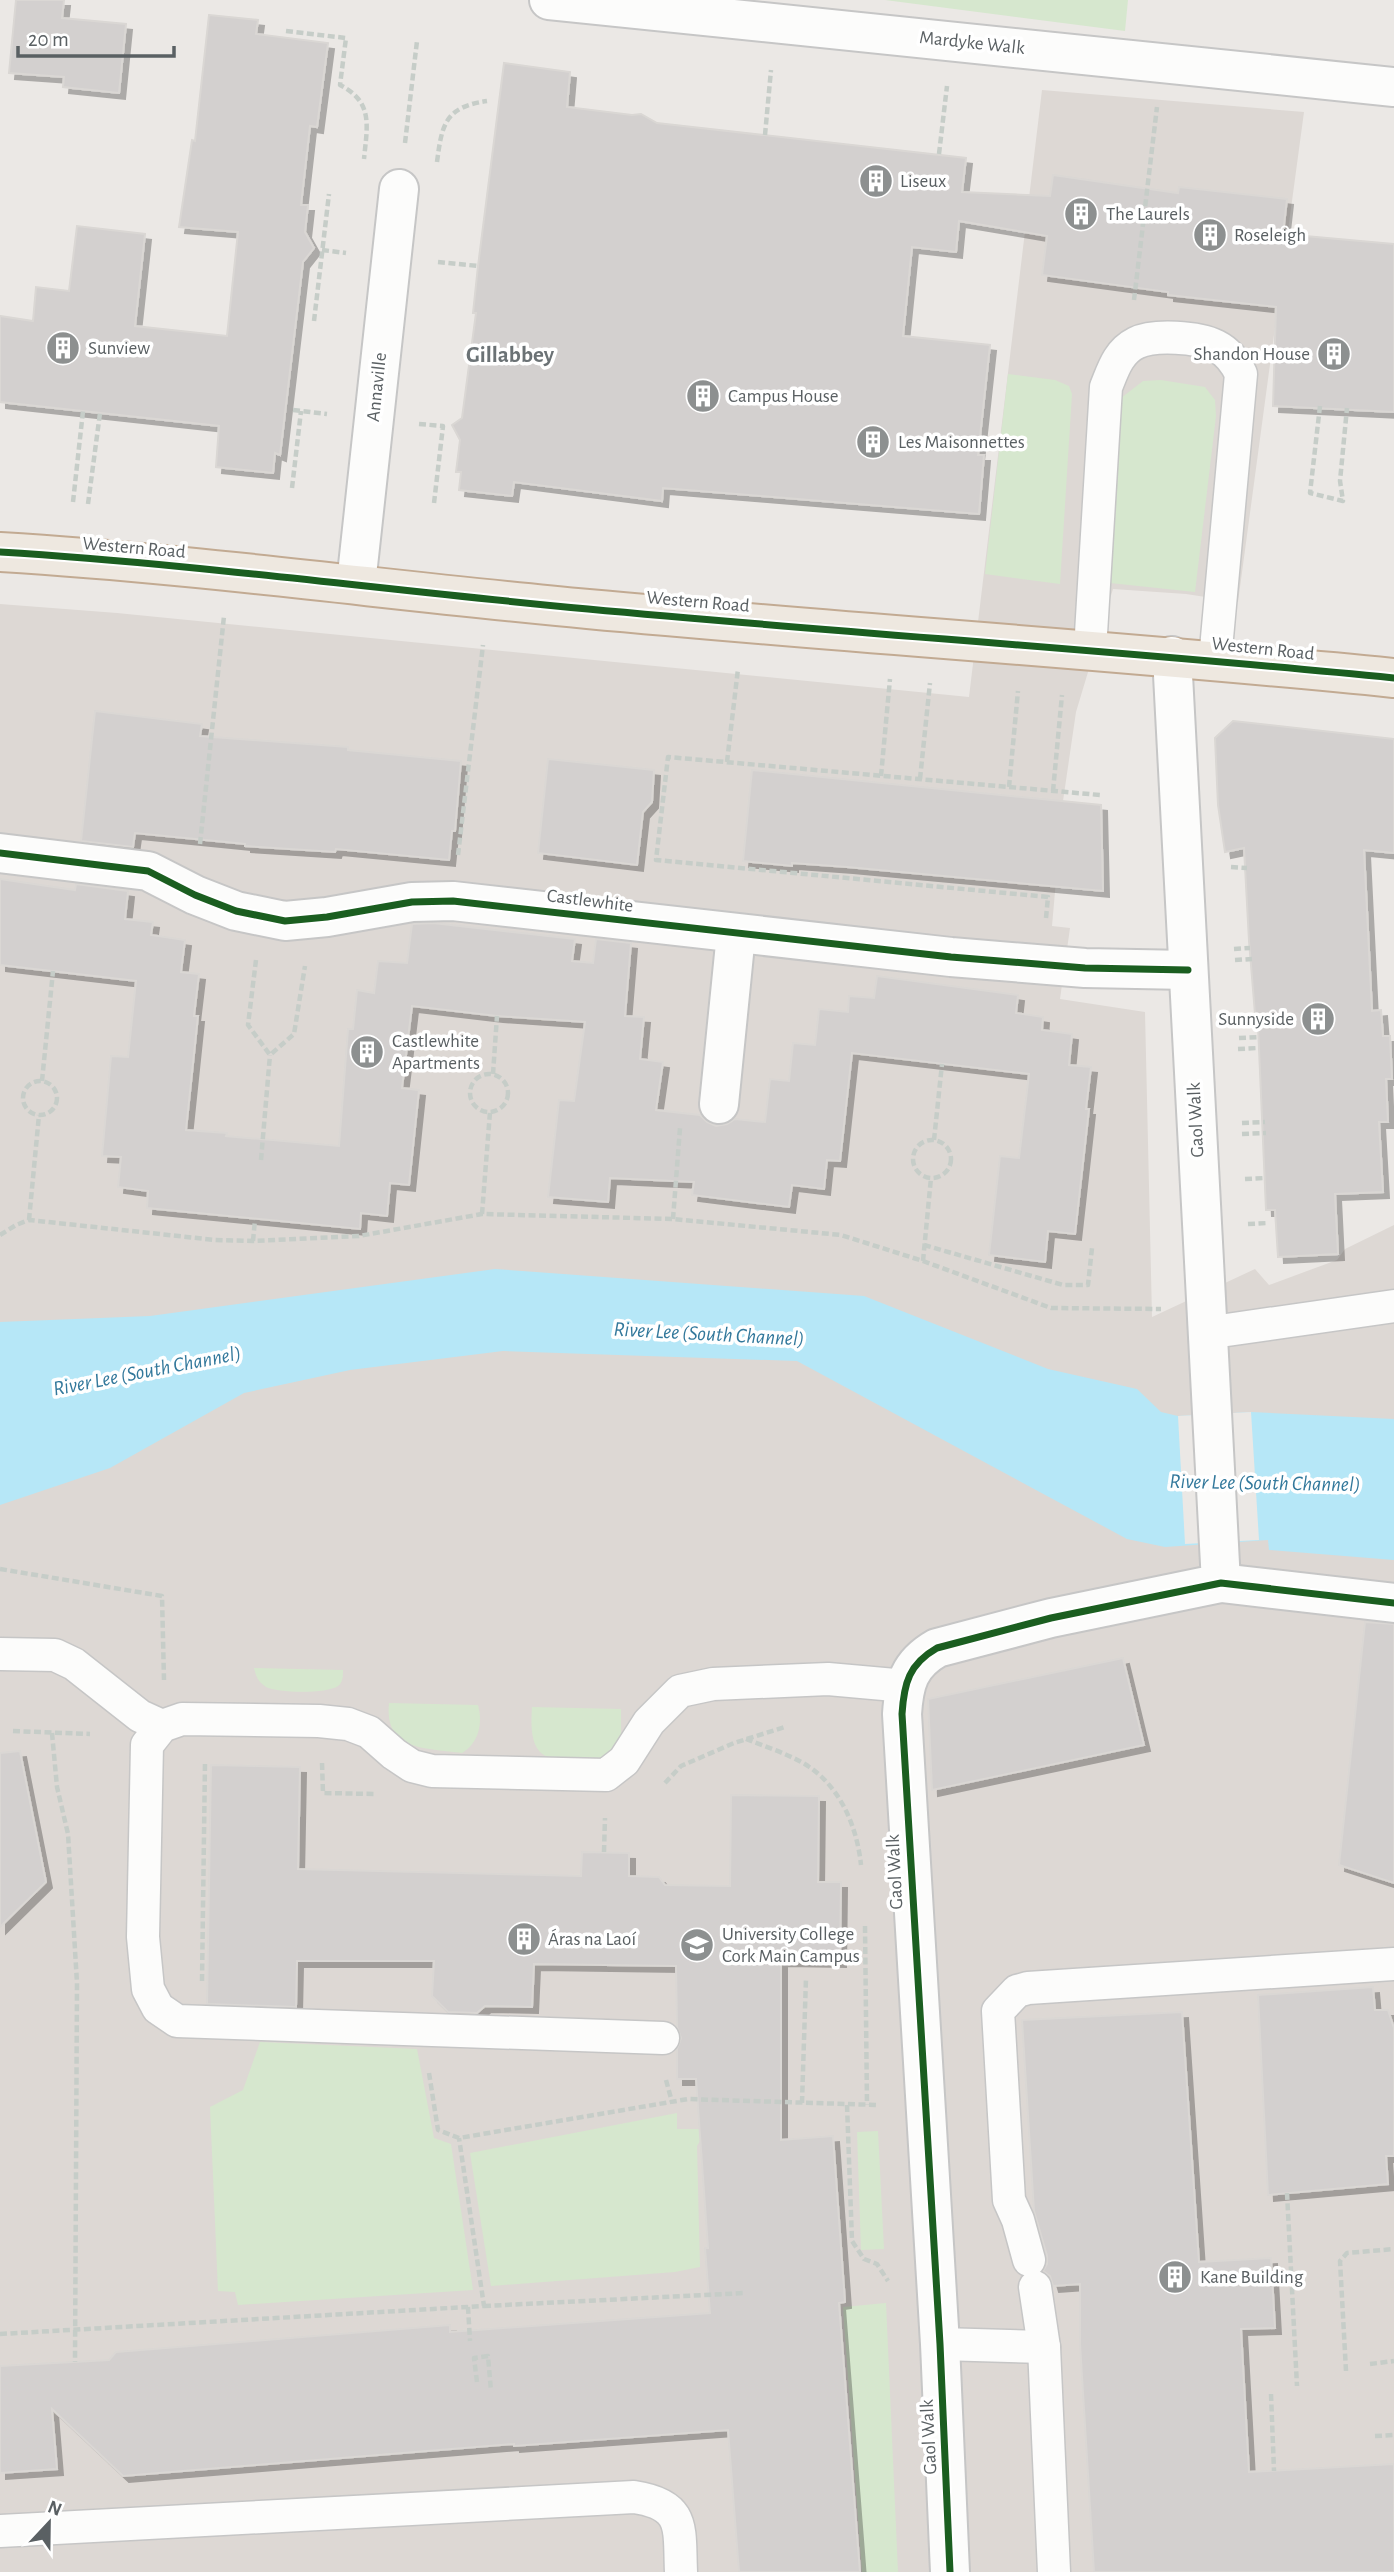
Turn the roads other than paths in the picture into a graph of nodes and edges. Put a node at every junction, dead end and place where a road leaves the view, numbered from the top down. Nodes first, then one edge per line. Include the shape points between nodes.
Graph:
1 (549, 0) edge
2 (1394, 87) edge
3 (399, 189) road end
4 (0, 552) edge
5 (356, 584) junction
6 (1090, 650) junction
7 (1172, 656) junction
8 (1215, 660) junction
9 (1394, 678) edge
10 (0, 853) edge
11 (736, 934) junction
12 (1188, 970) junction
13 (719, 1104) dead end
14 (1394, 1306) edge
15 (1206, 1334) junction
16 (1221, 1583) junction
17 (1394, 1603) edge
18 (0, 1654) edge
19 (906, 1686) junction
20 (162, 1726) junction
21 (1394, 1964) edge
22 (663, 2038) dead end
23 (940, 2344) junction
24 (1044, 2347) junction
25 (0, 2531) edge
26 (681, 2572) edge
27 (950, 2572) edge
28 (1054, 2572) edge

1 - 2 street, Mardyke Walk
3 - 5 street, Annaville
4 - 5 highway, Western Road
5 - 6 highway, Western Road via 585,609
6 - 7 highway, Western Road
6 - 8 lane via 1106,387 1119,356 1136,343 1161,337 1219,347 1241,374
7 - 8 highway, Western Road
7 - 12 street, Gaol Walk
8 - 9 highway, Western Road
10 - 11 street, Castlewhite via 148,871 236,911 285,921 411,902 453,901
11 - 12 street, Castlewhite via 1085,968
11 - 13 street
12 - 15 street, Gaol Walk
14 - 15 lane
15 - 16 street, Gaol Walk
16 - 17 street, Gaol Walk
16 - 19 street, Gaol Walk via 1051,1618 937,1648 913,1667
18 - 20 lane via 55,1656 101,1683 140,1716
19 - 20 lane via 828,1679 713,1684 680,1691 649,1722 624,1761 606,1775 432,1771 412,1766 365,1730 328,1722 182,1719
19 - 23 street, Gaol Walk via 902,1714
20 - 22 lane via 147,1745 143,1937 148,1989 158,2008 177,2021
21 - 24 lane via 1028,1988 1017,1991 998,2011 1009,2200 1032,2274
23 - 24 lane
23 - 27 street, Gaol Walk
24 - 28 lane
25 - 26 lane via 634,2497 656,2500 671,2511 679,2526

